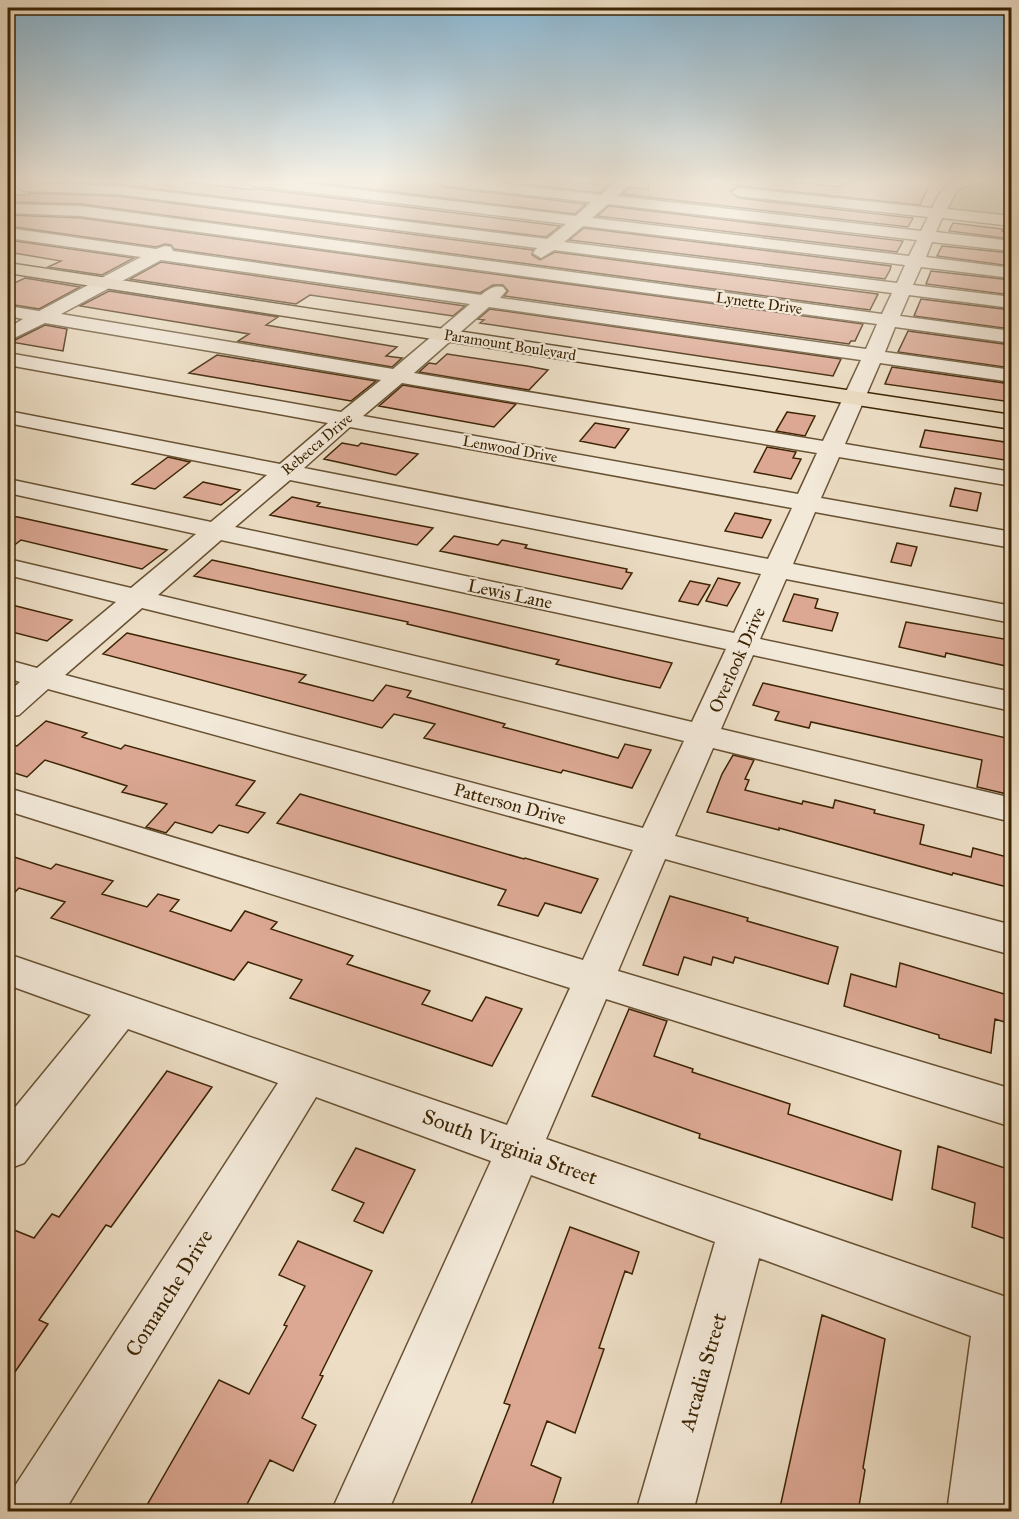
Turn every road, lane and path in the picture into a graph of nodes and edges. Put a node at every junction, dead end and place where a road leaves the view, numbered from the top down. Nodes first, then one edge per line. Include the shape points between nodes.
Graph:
1 (146, 252) edge
2 (165, 252) edge
3 (378, 252) edge
4 (543, 252) edge
5 (606, 252) edge
6 (920, 252) edge
7 (986, 252) edge
8 (161, 254) junction
9 (8, 268) edge
10 (520, 271) junction
11 (1011, 273) edge
12 (106, 283) junction
13 (903, 289) junction
14 (486, 300) junction
15 (1011, 303) edge
16 (8, 311) edge
17 (43, 316) junction
18 (889, 321) junction
19 (8, 335) edge
20 (445, 335) junction
21 (1011, 337) edge
22 (874, 356) junction
23 (8, 359) edge
24 (396, 376) junction
25 (1011, 376) edge
26 (855, 398) junction
27 (8, 417) edge
28 (345, 420) junction
29 (1011, 422) edge
30 (832, 449) junction
31 (284, 472) junction
32 (1011, 479) edge
33 (8, 486) edge
34 (808, 503) junction
35 (215, 530) junction
36 (1011, 540) edge
37 (8, 567) edge
38 (778, 569) junction
39 (137, 598) junction
40 (1011, 615) edge
41 (744, 644) junction
42 (8, 669) edge
43 (42, 679) junction
44 (1011, 702) edge
45 (8, 708) edge
46 (704, 734) junction
47 (8, 799) edge
48 (1011, 810) edge
49 (654, 843) junction
50 (1011, 940) edge
51 (8, 969) edge
52 (594, 979) junction
53 (120, 1009) junction
54 (307, 1076) junction
55 (1011, 1108) edge
56 (8, 1149) edge
57 (519, 1149) junction
58 (742, 1232) junction
59 (1005, 1323) edge
60 (31, 1512) edge
61 (359, 1512) edge
62 (664, 1512) edge
63 (975, 1512) edge

1 - 8 street
2 - 8 street
3 - 10 street, Lynette Drive
4 - 10 street, Rebecca Drive
5 - 13 street
6 - 13 street, Overlook Drive
7 - 11 street
8 - 12 street
8 - 14 street
9 - 12 main road, Paramount Boulevard
10 - 14 street, Rebecca Drive
10 - 18 street, Lynette Drive
12 - 17 street
12 - 20 main road, Paramount Boulevard
13 - 15 street
13 - 18 street, Overlook Drive
14 - 20 street, Rebecca Drive
14 - 22 street
16 - 17 street
17 - 19 street
17 - 24 street
18 - 21 street, Lynette Drive
18 - 22 street, Overlook Drive
20 - 24 street, Rebecca Drive
20 - 26 main road, Paramount Boulevard
22 - 25 street
22 - 26 street, Overlook Drive
23 - 28 street, Lenwood Drive
24 - 28 street, Rebecca Drive
24 - 30 street
26 - 29 main road, Paramount Boulevard
26 - 30 street, Overlook Drive
27 - 31 street
28 - 31 street, Rebecca Drive
28 - 34 street, Lenwood Drive
30 - 32 street
30 - 34 street, Overlook Drive
31 - 35 street, Rebecca Drive
31 - 38 street
33 - 35 street, Lewis Lane
34 - 36 street, Lenwood Drive
34 - 38 street, Overlook Drive
35 - 39 street, Rebecca Drive
35 - 41 street, Lewis Lane
37 - 39 street
38 - 40 street
38 - 41 street, Overlook Drive
39 - 43 street, Rebecca Drive
39 - 46 street
41 - 44 street, Lewis Lane
41 - 46 street, Overlook Drive
42 - 43 street, Patterson Drive
43 - 45 street, Rebecca Drive
43 - 49 street, Patterson Drive
46 - 48 street
46 - 49 street, Overlook Drive
47 - 52 street
49 - 50 street, Patterson Drive
49 - 52 street, Overlook Drive
51 - 53 street, South Virginia Street
52 - 55 street
52 - 57 street, Overlook Drive
53 - 54 street, South Virginia Street
53 - 56 street
54 - 57 street, South Virginia Street
54 - 60 street, Comanche Drive
57 - 58 street, South Virginia Street
57 - 61 street, Overlook Drive
58 - 59 street, South Virginia Street
58 - 62 street, Arcadia Street
59 - 63 street

